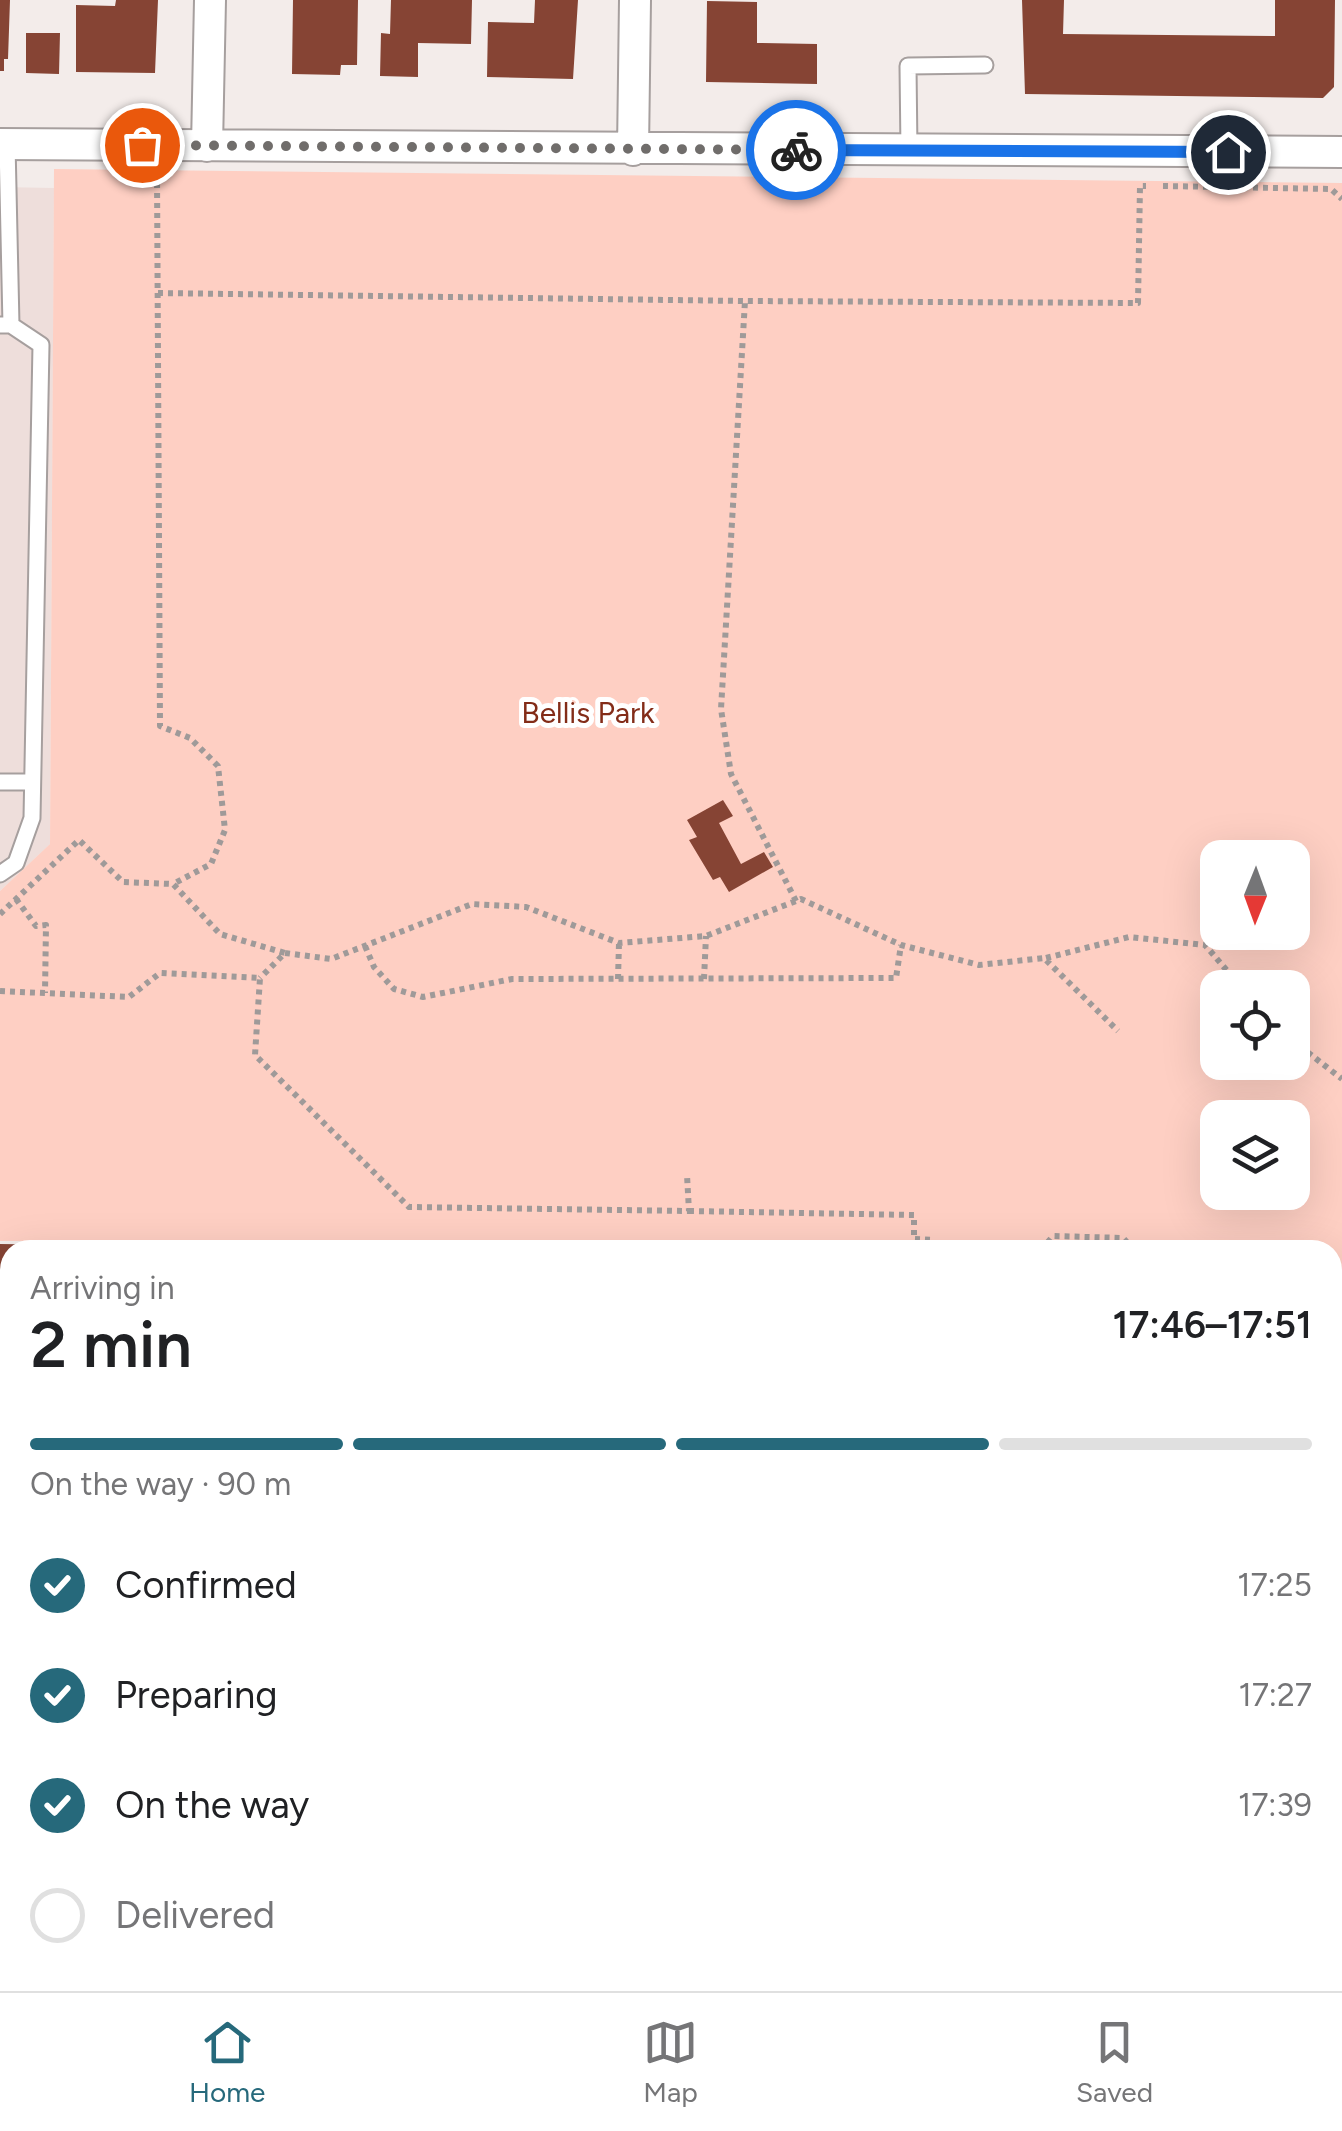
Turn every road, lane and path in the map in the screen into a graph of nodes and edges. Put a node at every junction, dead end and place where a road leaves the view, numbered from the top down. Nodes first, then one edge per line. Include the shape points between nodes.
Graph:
1 (210, 0) edge
2 (634, 0) edge
3 (985, 65) dead end
4 (4, 144) edge
5 (208, 146) junction
6 (633, 150) junction
7 (909, 151) junction
8 (1342, 152) edge
9 (158, 171) dead end
10 (1342, 199) edge
11 (5, 247) edge
12 (158, 293) junction
13 (745, 301) junction
14 (6, 325) edge
15 (0, 782) edge
16 (32, 782) junction
17 (0, 874) edge
18 (172, 884) junction
19 (16, 899) junction
20 (796, 901) junction
21 (0, 914) edge
22 (706, 936) junction
23 (620, 943) junction
24 (901, 945) junction
25 (365, 946) junction
26 (285, 954) junction
27 (1044, 958) junction
28 (1226, 970) edge
29 (260, 978) junction
30 (618, 979) junction
31 (704, 979) junction
32 (0, 991) edge
33 (46, 993) junction
34 (1118, 1031) dead end
35 (1310, 1054) edge
36 (1342, 1079) edge
37 (687, 1175) dead end
38 (688, 1211) junction
39 (914, 1240) edge
40 (1050, 1240) edge
41 (1124, 1240) edge

1 - 5 street
2 - 6 street
3 - 7 lane via 908,66
4 - 5 street
4 - 11 lane
5 - 6 street
6 - 7 street
7 - 8 street
9 - 12 path
10 - 13 path via 1331,190 1140,186 1138,303
11 - 14 lane
12 - 13 path
12 - 18 path via 160,726 190,738 218,766 225,830 211,864
13 - 20 path via 721,709 731,774
14 - 16 lane via 41,345
15 - 16 lane
16 - 17 lane via 32,818 16,863
18 - 19 path via 122,882 80,840
18 - 26 path via 220,934
19 - 21 path
19 - 33 path via 36,926 46,925
20 - 22 path
20 - 24 path
22 - 23 path
22 - 31 path
23 - 25 path via 526,907 472,904
23 - 30 path
24 - 27 path via 979,965
24 - 31 path via 896,978
25 - 26 path via 330,959
25 - 30 path via 394,989 423,997 512,979
26 - 29 path
27 - 28 path via 1129,938 1205,946
27 - 34 path
29 - 33 path via 160,973 129,997
29 - 38 path via 256,1056 409,1207
30 - 31 path
32 - 33 path
35 - 36 path
37 - 38 path
38 - 39 path via 914,1215
40 - 41 path

